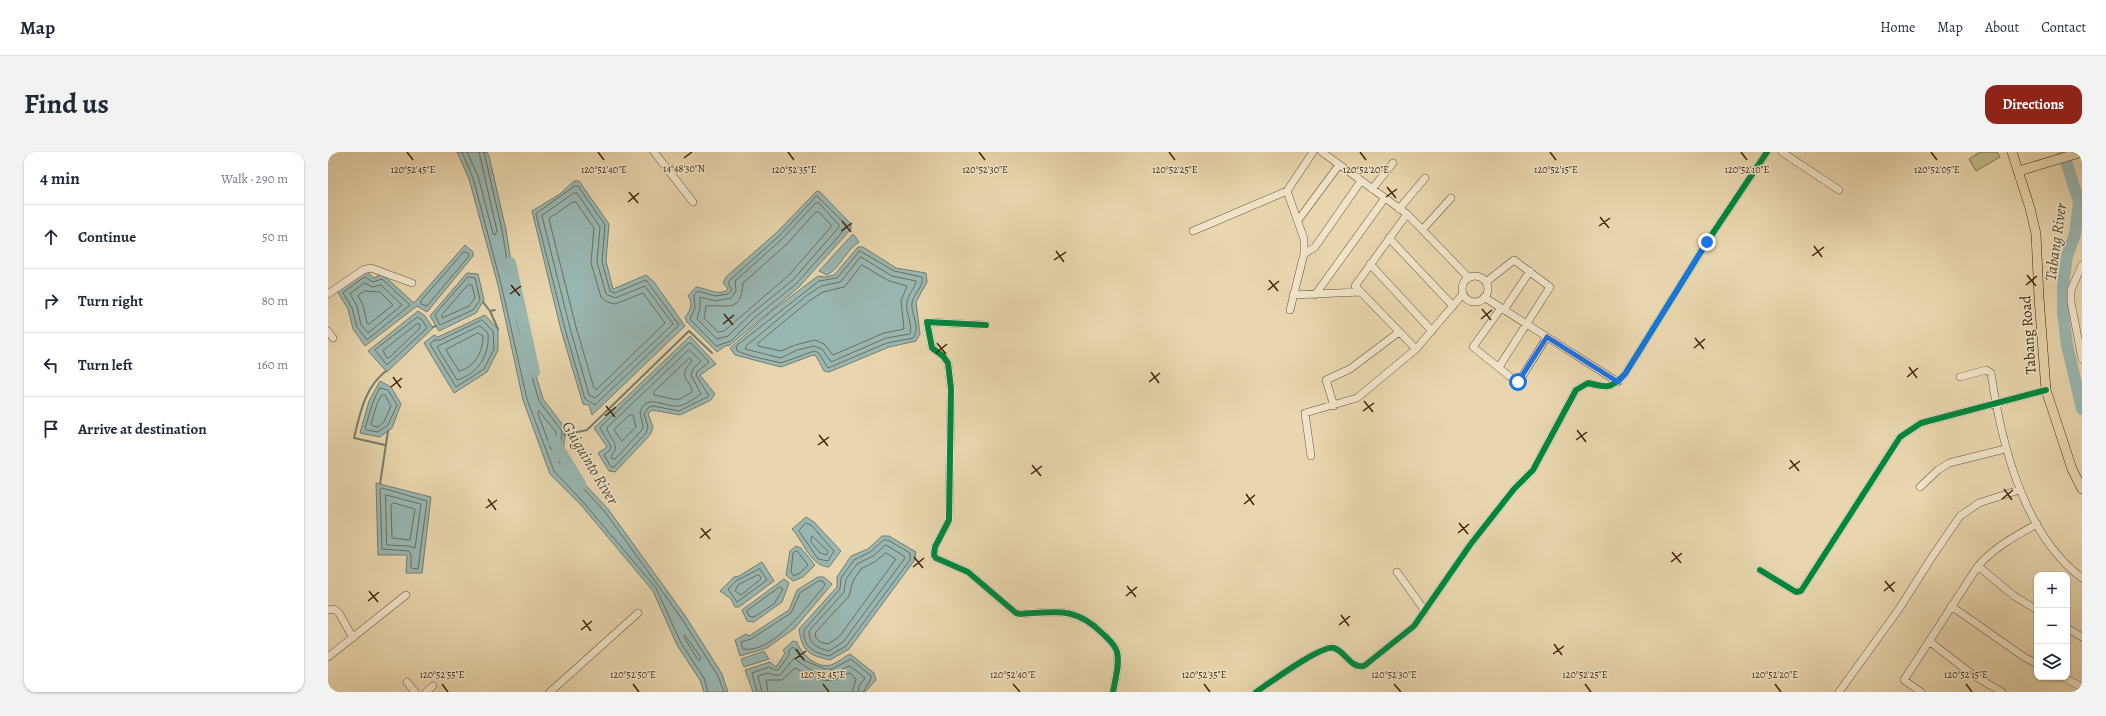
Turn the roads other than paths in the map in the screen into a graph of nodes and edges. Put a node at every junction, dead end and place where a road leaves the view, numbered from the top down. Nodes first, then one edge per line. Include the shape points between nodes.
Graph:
1 (654, 152) edge
2 (1313, 152) edge
3 (1322, 152) edge
4 (1767, 152) edge
5 (1782, 152) edge
6 (2012, 152) edge
7 (2082, 152) edge
8 (1393, 163) dead end
9 (1339, 165) junction
10 (2019, 171) junction
11 (1425, 178) dead end
12 (1361, 181) junction
13 (1372, 189) junction
14 (1839, 190) dead end
15 (1287, 191) junction
16 (1385, 198) junction
17 (1451, 198) dead end
18 (693, 202) dead end
19 (1399, 209) junction
20 (1407, 214) junction
21 (1299, 220) junction
22 (1423, 229) junction
23 (1193, 231) dead end
24 (1390, 238) junction
25 (1304, 254) junction
26 (1370, 264) junction
27 (2082, 265) edge
28 (1530, 271) junction
29 (1469, 278) junction
30 (1486, 282) junction
31 (412, 283) dead end
32 (1360, 292) junction
33 (328, 294) edge
34 (1463, 294) junction
35 (1293, 295) junction
36 (1315, 295) junction
37 (1484, 297) junction
38 (1453, 306) junction
39 (1502, 309) junction
40 (1290, 310) dead end
41 (1526, 324) junction
42 (986, 325) dead end
43 (328, 331) edge
44 (1432, 331) junction
45 (1399, 332) junction
46 (1547, 337) junction
47 (334, 338) dead end
48 (1416, 349) junction
49 (2082, 359) edge
50 (1498, 367) junction
51 (1960, 377) dead end
52 (1618, 382) junction
53 (2046, 390) junction
54 (1995, 402) junction
55 (1334, 406) junction
56 (2005, 449) junction
57 (1311, 456) dead end
58 (1920, 487) dead end
59 (2082, 489) edge
60 (2019, 490) junction
61 (2038, 524) junction
62 (1978, 566) junction
63 (1760, 570) dead end
64 (1397, 572) dead end
65 (2082, 578) edge
66 (406, 595) dead end
67 (1951, 606) junction
68 (2034, 608) edge
69 (328, 610) edge
70 (1425, 611) junction
71 (638, 613) dead end
72 (2070, 630) edge
73 (2082, 637) edge
74 (353, 638) junction
75 (1929, 640) junction
76 (328, 657) edge
77 (2034, 663) edge
78 (2068, 680) edge
79 (407, 682) dead end
80 (433, 686) dead end
81 (2082, 687) edge
82 (415, 692) edge
83 (426, 692) edge
84 (550, 692) edge
85 (1113, 692) edge
86 (1256, 692) edge
87 (1839, 692) edge
88 (1921, 692) edge
89 (2002, 692) edge

1 - 18 street
2 - 15 street
3 - 9 street
4 - 52 street
5 - 14 street
6 - 10 main road, Tabang Road
7 - 10 main road
8 - 13 street
9 - 12 street
9 - 21 street
10 - 53 main road, Tabang Road via 2036,234
11 - 19 street
12 - 13 street
12 - 25 street via 1315,247
13 - 16 street
15 - 21 street
15 - 23 street
16 - 19 street
16 - 36 street
17 - 22 street
19 - 20 street
20 - 22 street
20 - 24 street
21 - 25 street via 1304,239
22 - 29 street
24 - 26 street
24 - 38 street
25 - 35 street
26 - 32 street via 1355,286
26 - 44 street
27 - 49 street via 2071,290 2071,302
28 - 30 street via 1514,260
28 - 39 street
28 - 41 street via 1550,287
29 - 30 street via 1480,277
29 - 34 street via 1463,283
30 - 37 street via 1488,289
31 - 33 street via 371,268
32 - 36 street
32 - 45 street
34 - 37 street via 1472,301 1479,301
34 - 38 street
35 - 36 street
35 - 40 street
37 - 39 street
38 - 44 street
39 - 41 street
39 - 50 street via 1473,347
41 - 46 street
41 - 50 street
42 - 85 street via 927,322 932,348 948,363 951,389 950,520 935,547 934,555 968,572 1016,613 1065,611 1096,626 1117,652
43 - 47 street
44 - 48 street
45 - 48 street
45 - 55 street via 1350,369 1326,380
46 - 50 street via 1518,382
46 - 52 street
48 - 55 street via 1358,398
51 - 54 street via 1989,371
52 - 70 street via 1613,386 1604,387 1588,383 1576,390 1533,470 1514,489 1470,545
53 - 54 street
53 - 59 main road, Tabang Road via 2072,469
54 - 56 street
54 - 63 street via 1921,423 1900,437 1801,591 1796,592
55 - 57 street via 1305,413
56 - 58 street via 1948,464
56 - 60 street
60 - 61 street
60 - 87 street via 1979,503 1960,516 1899,609
61 - 62 street via 2012,537
61 - 65 street via 2054,550 2071,570
62 - 67 street
62 - 68 street via 2014,596
64 - 70 street
66 - 74 street
67 - 75 street
67 - 77 street
69 - 74 street via 334,609 339,613
70 - 86 street via 1414,626 1364,666 1357,666 1336,649 1330,648 1302,661
71 - 84 street
72 - 73 street
74 - 76 street
75 - 88 street via 1904,680
75 - 89 street via 1973,675
78 - 81 street
79 - 82 street
80 - 83 street

